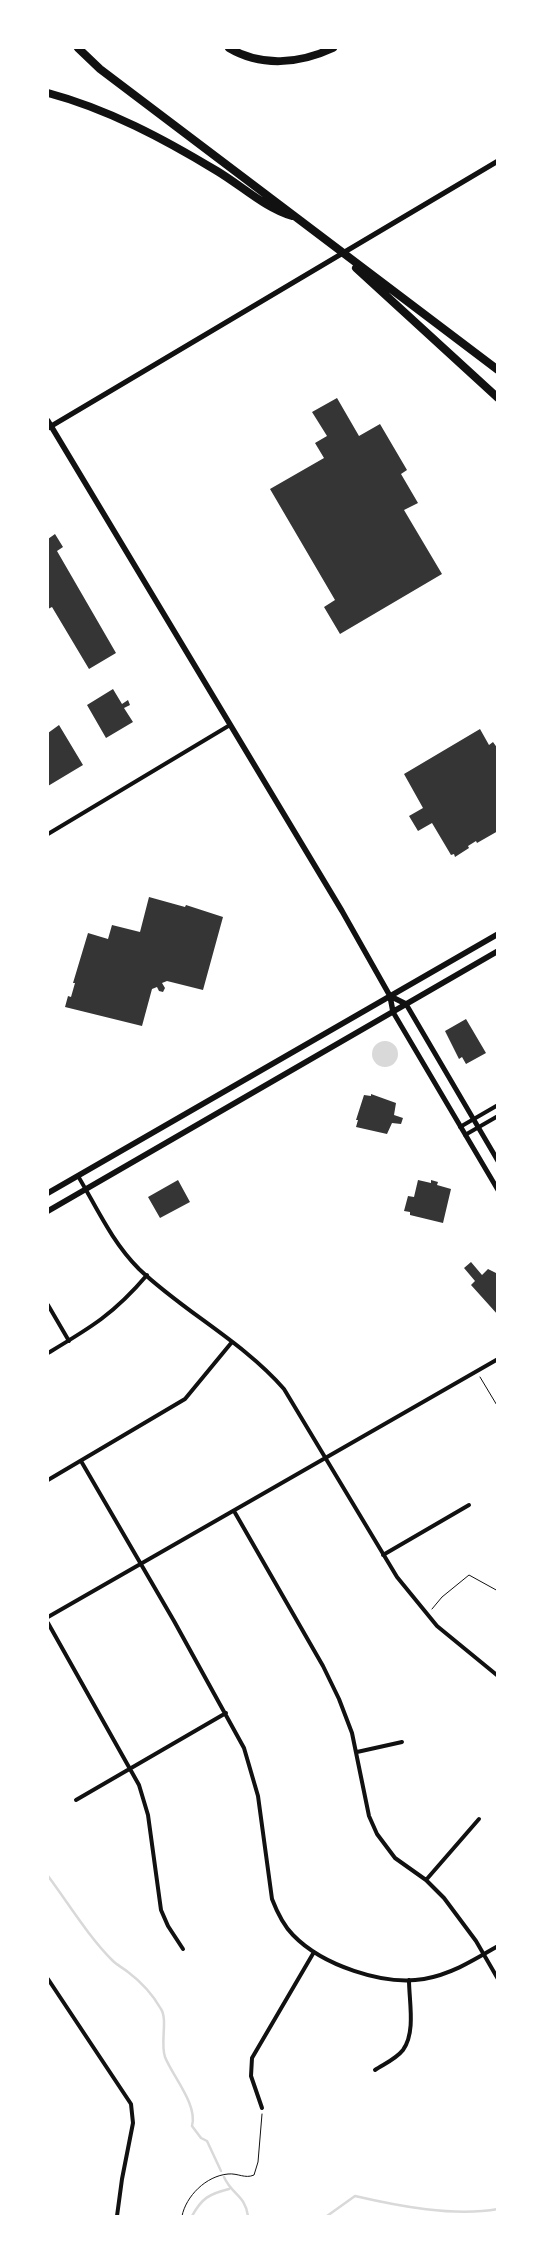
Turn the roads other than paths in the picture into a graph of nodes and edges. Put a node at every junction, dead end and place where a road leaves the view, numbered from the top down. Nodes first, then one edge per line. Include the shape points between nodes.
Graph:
1 (78, 48) edge
2 (228, 48) edge
3 (332, 48) edge
4 (48, 93) edge
5 (498, 161) edge
6 (297, 218) junction
7 (325, 239) junction
8 (498, 370) edge
9 (498, 398) edge
10 (49, 425) edge
11 (230, 725) junction
12 (48, 834) edge
13 (498, 934) edge
14 (498, 951) edge
15 (390, 996) junction
16 (406, 1004) junction
17 (393, 1012) junction
18 (498, 1105) edge
19 (498, 1116) edge
20 (473, 1119) junction
21 (460, 1127) junction
22 (478, 1127) junction
23 (465, 1135) junction
24 (498, 1160) edge
25 (78, 1176) junction
26 (85, 1190) junction
27 (498, 1190) edge
28 (48, 1194) edge
29 (48, 1211) edge
30 (147, 1275) junction
31 (48, 1305) edge
32 (69, 1341) junction
33 (232, 1342) junction
34 (48, 1353) edge
35 (498, 1359) edge
36 (326, 1458) junction
37 (81, 1461) junction
38 (48, 1480) edge
39 (469, 1505) dead end
40 (234, 1511) junction
41 (383, 1555) junction
42 (142, 1565) junction
43 (48, 1618) edge
44 (48, 1623) edge
45 (498, 1676) edge
46 (226, 1713) junction
47 (402, 1742) dead end
48 (357, 1752) junction
49 (130, 1768) junction
50 (76, 1800) dead end
51 (479, 1818) dead end
52 (426, 1880) junction
53 (498, 1946) edge
54 (183, 1949) dead end
55 (314, 1952) junction
56 (484, 1955) junction
57 (48, 1979) edge
58 (498, 1979) edge
59 (409, 1980) junction
60 (54, 1987) junction
61 (48, 1991) edge
62 (375, 2070) dead end
63 (262, 2108) road end
64 (117, 2216) edge

1 - 6 highway via 100,69
2 - 3 highway via 261,60 284,61 307,58
4 - 6 highway via 71,99 130,124 216,170 279,212
5 - 10 street
6 - 7 highway
7 - 8 highway
7 - 9 highway
10 - 11 main road
11 - 12 street
11 - 15 main road
13 - 15 main road
14 - 16 main road
15 - 16 main road
15 - 17 main road
15 - 25 main road
16 - 17 main road
16 - 20 street
17 - 21 street
17 - 26 main road
18 - 20 street
19 - 22 street
20 - 21 street
20 - 22 street
21 - 23 street
22 - 23 street
22 - 24 street
23 - 27 street
25 - 26 street
25 - 28 main road
26 - 29 main road
26 - 30 street via 124,1252
30 - 32 street via 116,1308
30 - 33 street
31 - 32 street
32 - 34 street
33 - 36 street via 284,1389
33 - 37 street via 186,1399
35 - 36 street
36 - 40 street
36 - 41 street
37 - 38 street
37 - 42 street
39 - 41 street
40 - 42 street
40 - 48 street via 323,1666 339,1699
41 - 45 street via 396,1577 437,1626
42 - 43 street
42 - 46 street
44 - 49 street
46 - 49 street
46 - 55 street via 244,1748 258,1796 272,1899 287,1928
47 - 48 street
48 - 52 street via 369,1816 377,1834 395,1858
49 - 50 street
49 - 54 street via 148,1815 161,1910
51 - 52 street
52 - 56 street via 461,1918
53 - 56 street
55 - 59 street via 371,1976
55 - 63 street via 252,2058 251,2076
56 - 58 street
56 - 59 street via 451,1972
57 - 60 street
59 - 62 street via 408,2039 396,2058
60 - 61 street
60 - 64 street via 131,2104 133,2123

